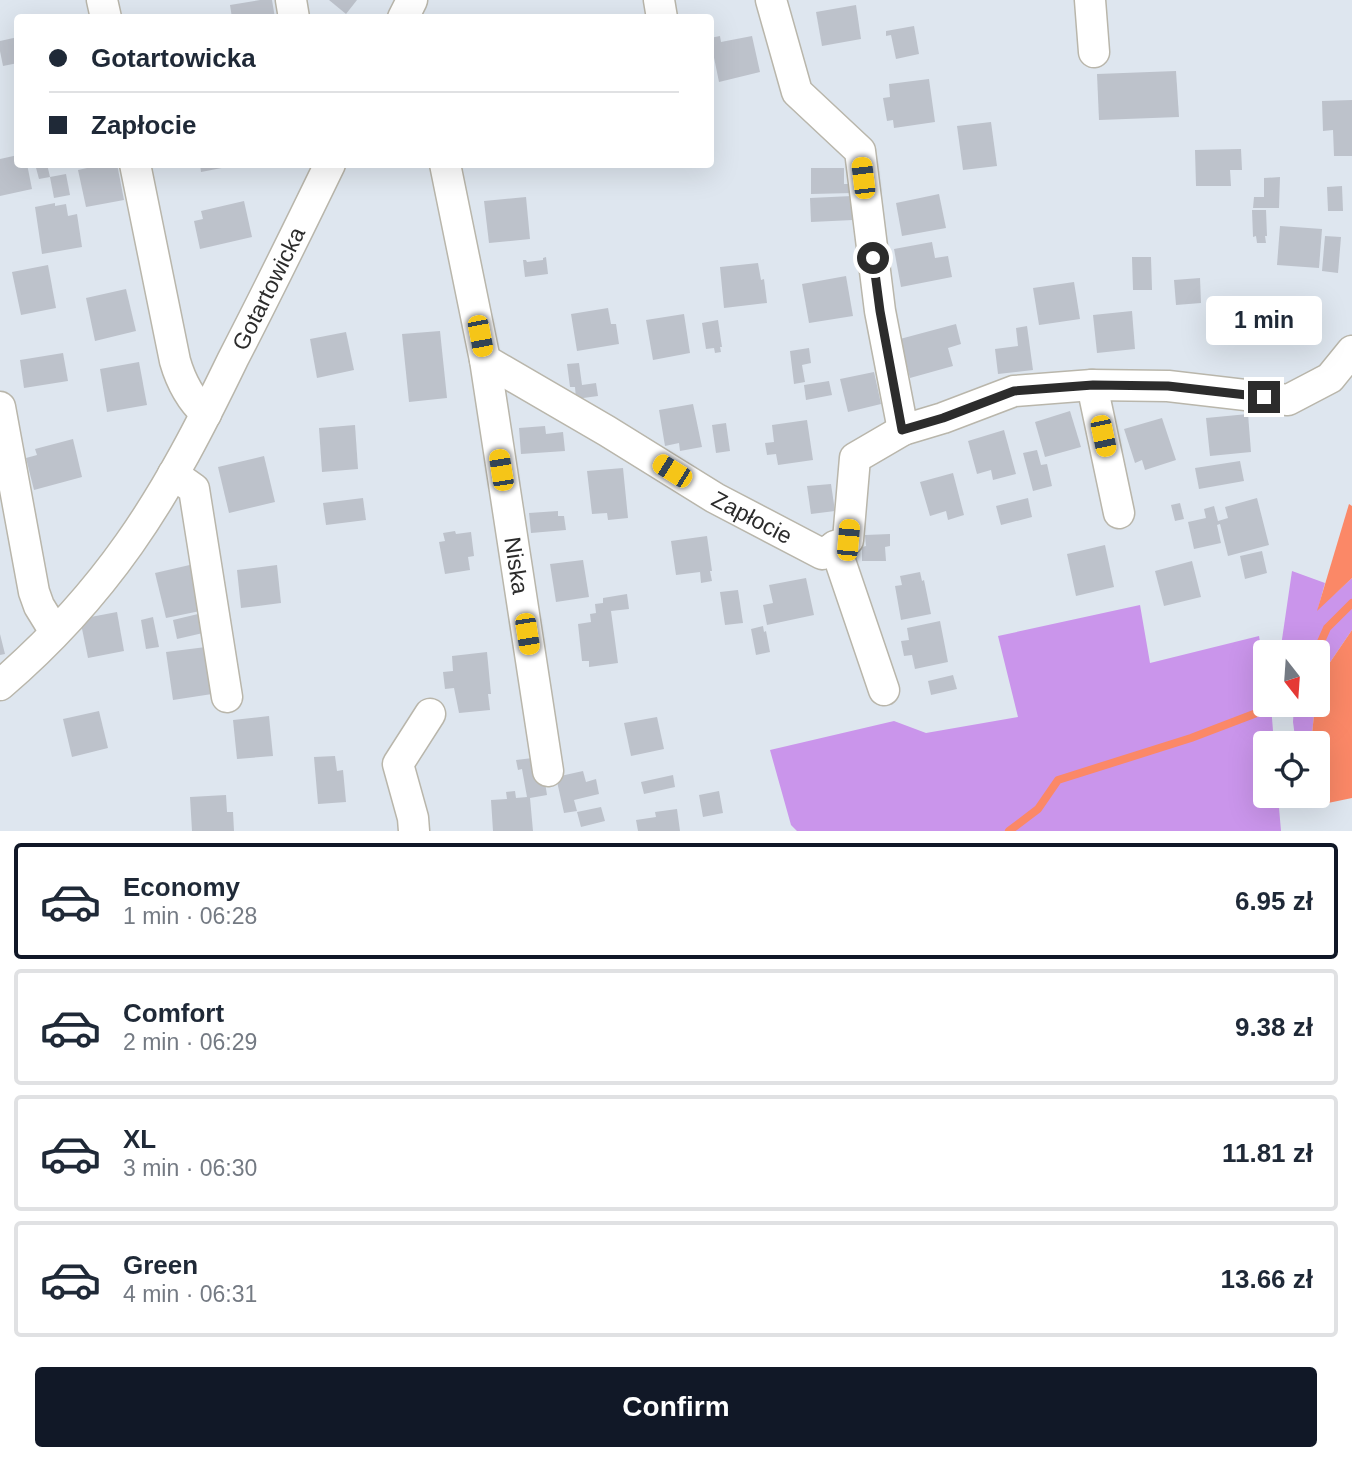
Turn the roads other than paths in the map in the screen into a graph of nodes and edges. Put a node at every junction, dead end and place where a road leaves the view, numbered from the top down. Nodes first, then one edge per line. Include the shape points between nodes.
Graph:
1 (771, 0) edge
2 (1090, 0) edge
3 (1094, 52) dead end
4 (136, 168) edge
5 (328, 168) edge
6 (446, 168) edge
7 (1352, 351) edge
8 (485, 360) junction
9 (1093, 385) junction
10 (0, 407) edge
11 (206, 414) junction
12 (902, 430) junction
13 (173, 474) junction
14 (1119, 513) dead end
15 (835, 547) junction
16 (55, 632) junction
17 (0, 685) edge
18 (884, 690) dead end
19 (227, 697) dead end
20 (430, 714) dead end
21 (548, 771) dead end
22 (414, 831) edge

1 - 12 street via 797,92 860,151 880,311
2 - 3 street
4 - 11 street via 175,361 190,396
5 - 11 street, Gotartowicka
6 - 8 street
7 - 9 street via 1330,378 1288,400 1168,386
8 - 15 street, Zapłocie via 715,498 822,554
8 - 21 street, Niska
9 - 12 street via 1014,391
9 - 14 street
10 - 16 street via 34,592
11 - 13 street, Gotartowicka
12 - 15 street via 855,458 848,540
13 - 16 street, Gotartowicka via 128,546
13 - 19 street via 194,489
15 - 18 street
16 - 17 street, Gotartowicka
20 - 22 street via 398,764

